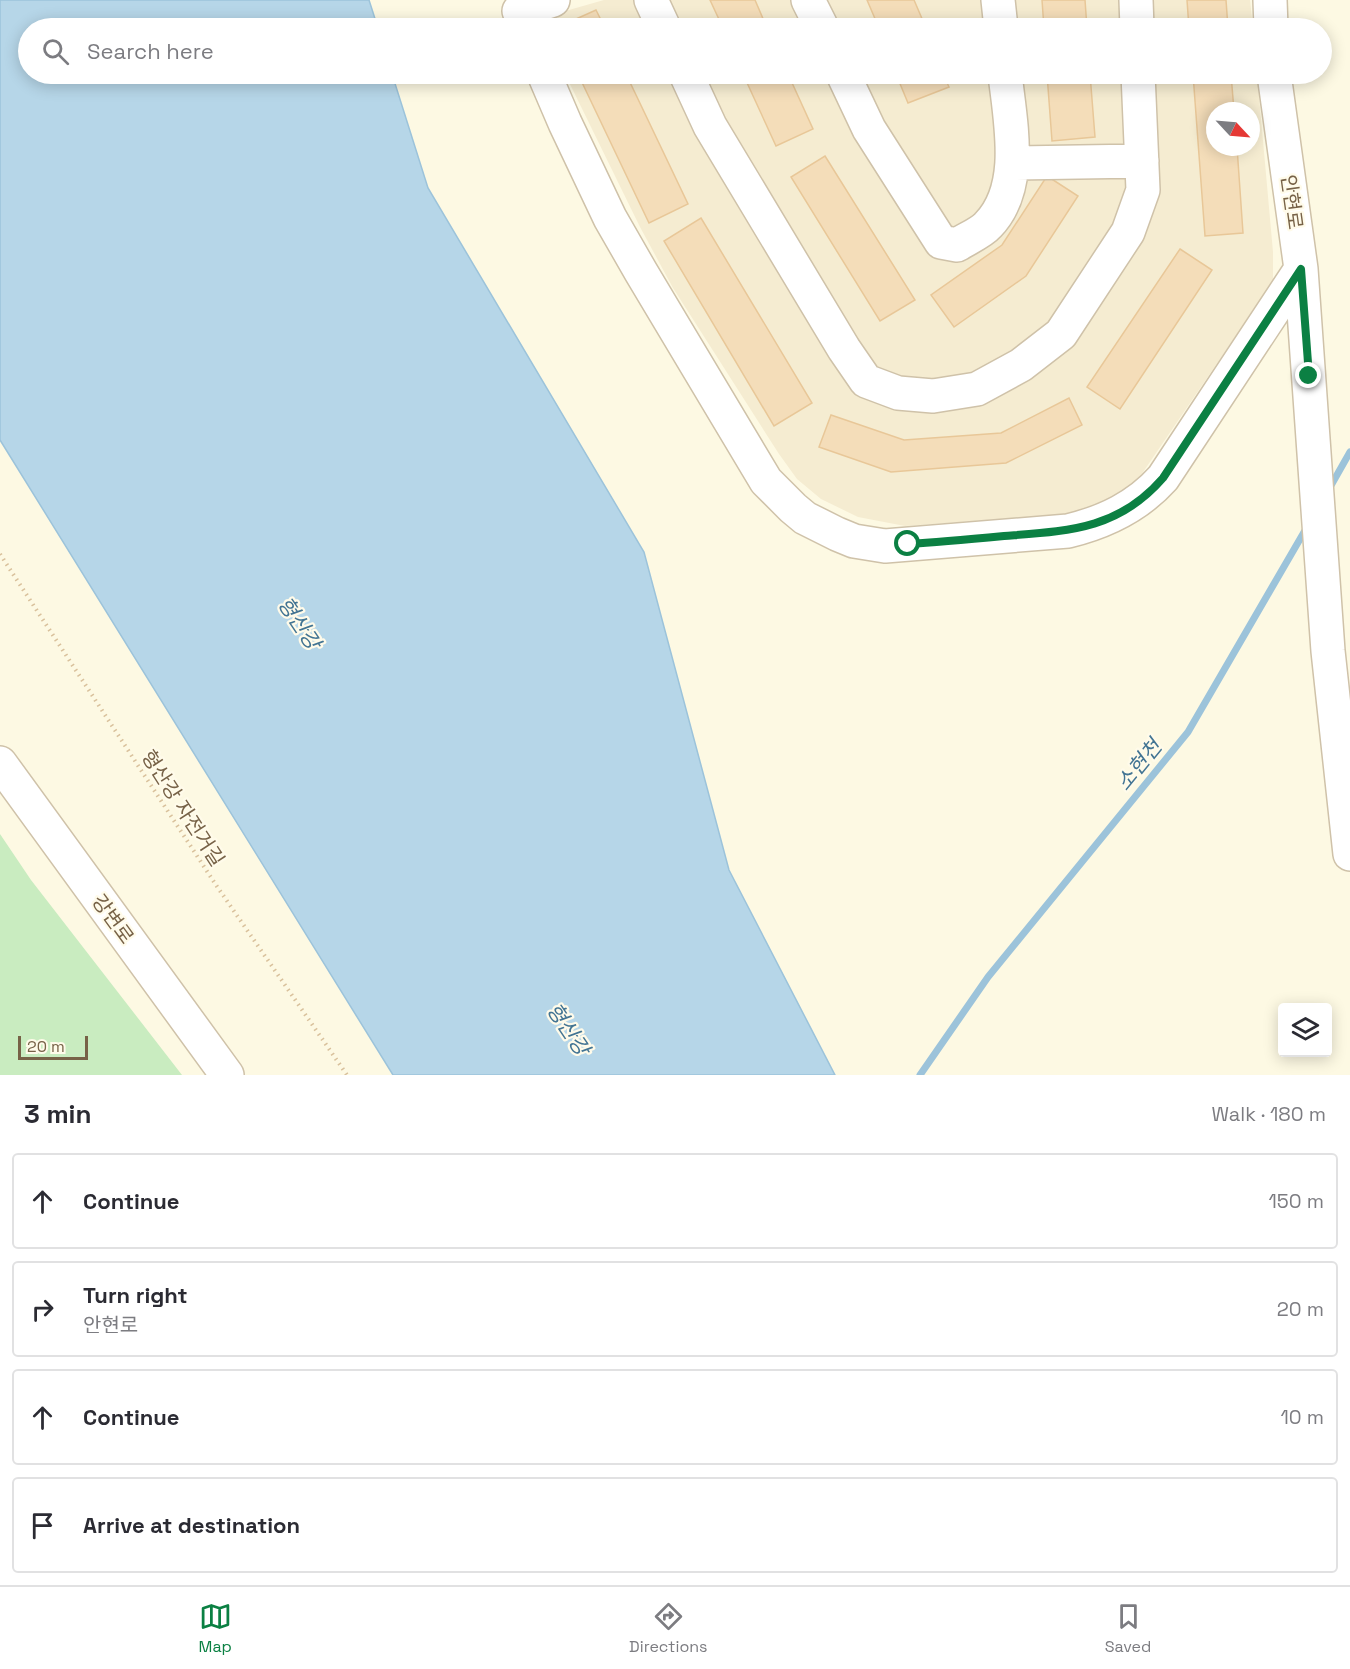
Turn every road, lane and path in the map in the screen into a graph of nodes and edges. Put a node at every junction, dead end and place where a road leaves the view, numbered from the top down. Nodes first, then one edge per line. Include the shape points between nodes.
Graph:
1 (553, 0) edge
2 (651, 0) edge
3 (808, 0) edge
4 (998, 0) edge
5 (1136, 0) edge
6 (1270, 0) edge
7 (522, 18) edge
8 (659, 18) edge
9 (817, 18) edge
10 (1000, 18) edge
11 (1137, 18) edge
12 (1271, 18) edge
13 (548, 84) edge
14 (691, 84) edge
15 (848, 84) edge
16 (1006, 84) edge
17 (1138, 84) edge
18 (1275, 84) edge
19 (1142, 161) junction
20 (1013, 163) junction
21 (1301, 269) junction
22 (0, 555) edge
23 (1336, 668) edge
24 (0, 763) edge
25 (1350, 854) edge
26 (227, 1075) edge
27 (347, 1075) edge

1 - 7 street via 519,12
2 - 8 street
3 - 9 street
4 - 10 street
5 - 11 street
6 - 12 street
13 - 21 street via 610,218 766,481 805,518 854,541 885,546 1068,531 1126,510 1163,478
14 - 19 street via 710,126 855,365 866,381 898,393 933,396 977,389 1021,365 1061,334 1128,232 1143,190
15 - 20 street via 869,129 941,242 957,245 988,226 1003,201
16 - 20 street
17 - 19 street
18 - 21 street, 안현로
19 - 20 street
21 - 23 street, 안현로
22 - 27 path, 형산강 자전거길 via 216,885
23 - 25 street
24 - 26 street, 강변로

